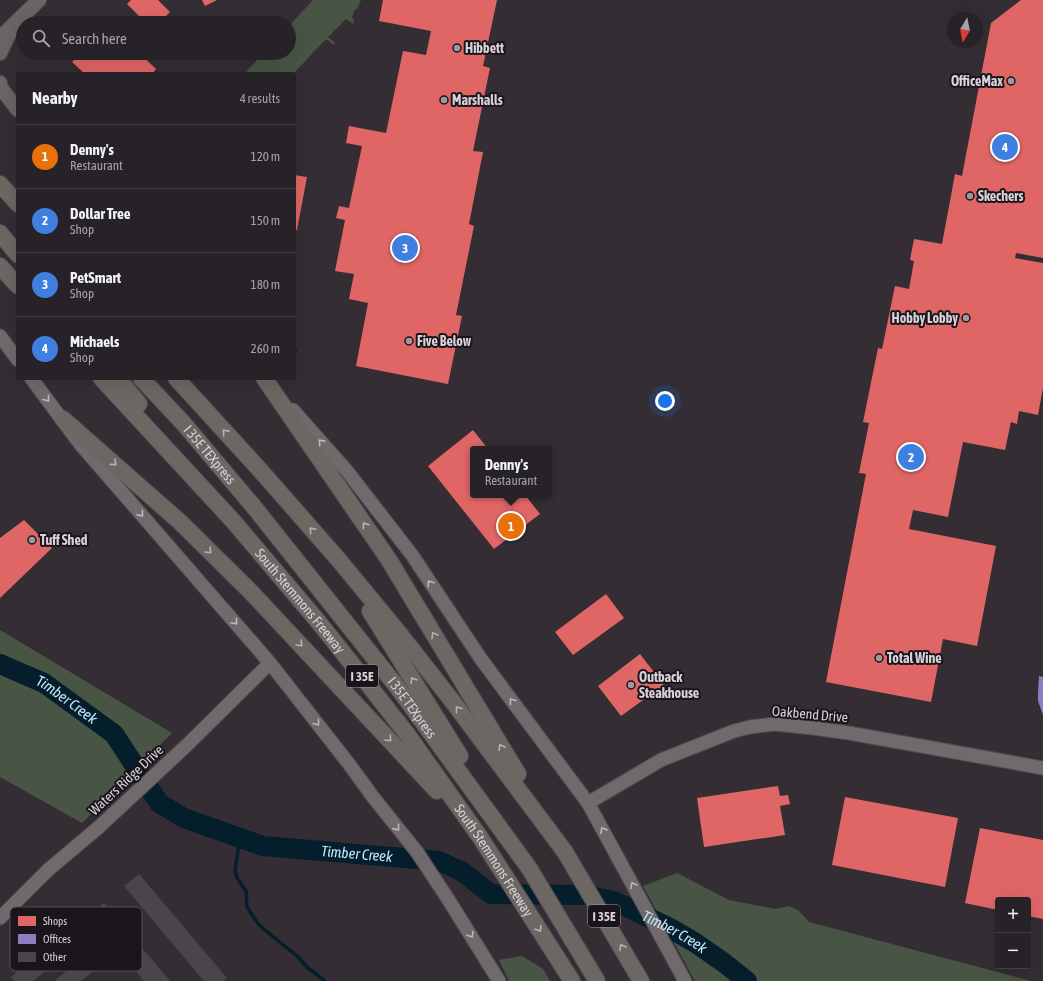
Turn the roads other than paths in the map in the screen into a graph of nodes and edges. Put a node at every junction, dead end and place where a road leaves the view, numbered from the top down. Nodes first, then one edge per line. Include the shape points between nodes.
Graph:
1 (40, 0) edge
2 (23, 16) edge
3 (16, 23) edge
4 (13, 26) junction
5 (0, 38) edge
6 (0, 53) edge
7 (0, 83) edge
8 (0, 97) edge
9 (16, 107) edge
10 (16, 112) edge
11 (0, 184) edge
12 (16, 202) edge
13 (0, 225) edge
14 (0, 233) edge
15 (16, 242) edge
16 (16, 253) edge
17 (0, 266) edge
18 (16, 284) edge
19 (0, 336) edge
20 (16, 357) edge
21 (33, 380) edge
22 (103, 380) edge
23 (120, 380) edge
24 (143, 380) edge
25 (178, 380) edge
26 (265, 380) edge
27 (266, 380) edge
28 (63, 419) junction
29 (234, 522) junction
30 (338, 559) junction
31 (270, 663) junction
32 (1043, 768) edge
33 (588, 803) junction
34 (480, 837) junction
35 (565, 852) junction
36 (529, 868) junction
37 (11, 907) edge
38 (10, 908) edge
39 (0, 918) edge
40 (568, 976) edge
41 (497, 977) edge
42 (597, 981) edge
43 (642, 981) edge
44 (685, 981) edge

1 - 2 main road
3 - 4 main road
4 - 5 main road
4 - 6 main road
7 - 9 main road
8 - 10 main road
11 - 12 highway
13 - 15 highway
14 - 16 highway
17 - 18 highway
19 - 20 main road
21 -> 28 main road
22 - 29 highway, South Stemmons Freeway / I 35E
23 - 29 highway
24 - 36 highway, I 35E TEXpress via 184,424 333,604 398,688
30 -> 25 highway, I 35E
35 -> 26 highway via 389,560
33 -> 27 main road via 481,659 412,555 347,471
28 -> 31 main road via 103,471
28 -> 34 highway via 179,521 249,590
29 - 34 highway, South Stemmons Freeway / I 35E via 321,624 407,734
35 -> 30 highway, I 35E via 453,702
36 -> 30 highway
31 - 37 main road, Waters Ridge Drive via 187,745 99,827 48,870
31 -> 41 main road via 416,852
32 - 33 main road, Oakbend Drive via 849,733 775,724 734,731 661,760
44 -> 33 main road
34 -> 40 highway, South Stemmons Freeway / I 35E
43 -> 35 highway, I 35E
36 - 42 highway, I 35E TEXpress
38 - 39 main road, Waters Ridge Drive

